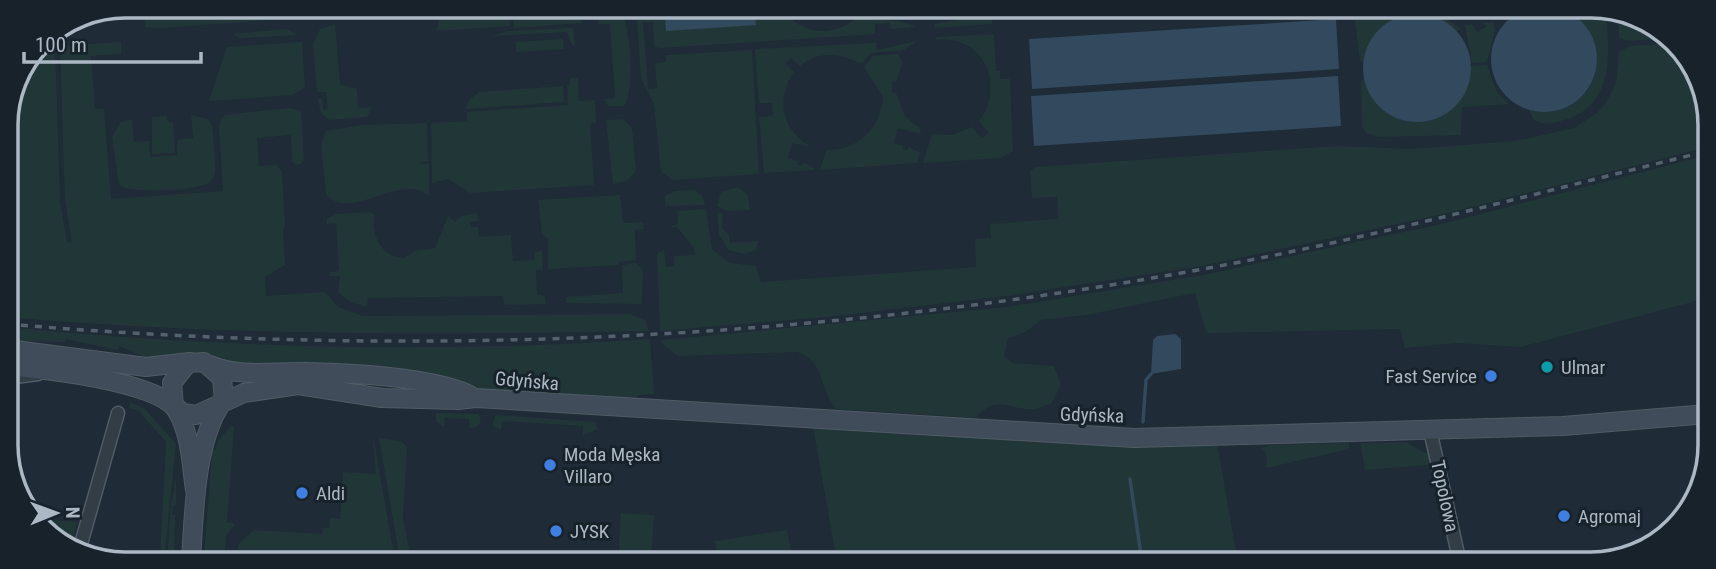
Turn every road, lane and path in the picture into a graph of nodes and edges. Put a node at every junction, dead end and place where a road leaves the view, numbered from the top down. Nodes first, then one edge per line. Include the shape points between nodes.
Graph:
1 (17, 350) edge
2 (198, 362) junction
3 (17, 367) edge
4 (61, 372) junction
5 (17, 377) edge
6 (476, 398) junction
7 (224, 401) junction
8 (176, 409) junction
9 (118, 413) dead end
10 (1698, 416) edge
11 (1430, 430) junction
12 (195, 490) junction
13 (82, 542) edge
14 (1457, 551) edge
15 (191, 552) edge

1 - 2 main road, Gdyńska via 146,367
2 - 6 main road, Gdyńska via 241,372 400,380 460,390
2 - 7 main road via 222,378
2 - 8 main road via 179,371 172,383
3 - 4 main road
4 - 5 street
4 - 8 main road via 129,386
6 - 7 main road, Gdyńska via 390,398 298,385 263,388
6 - 11 main road, Gdyńska via 1098,437
7 - 8 main road via 196,415
7 - 12 main road via 207,429
8 - 12 main road via 190,442
9 - 13 street
10 - 11 main road, Gdyńska via 1593,425
11 - 14 street, Topolowa
12 - 15 main road

